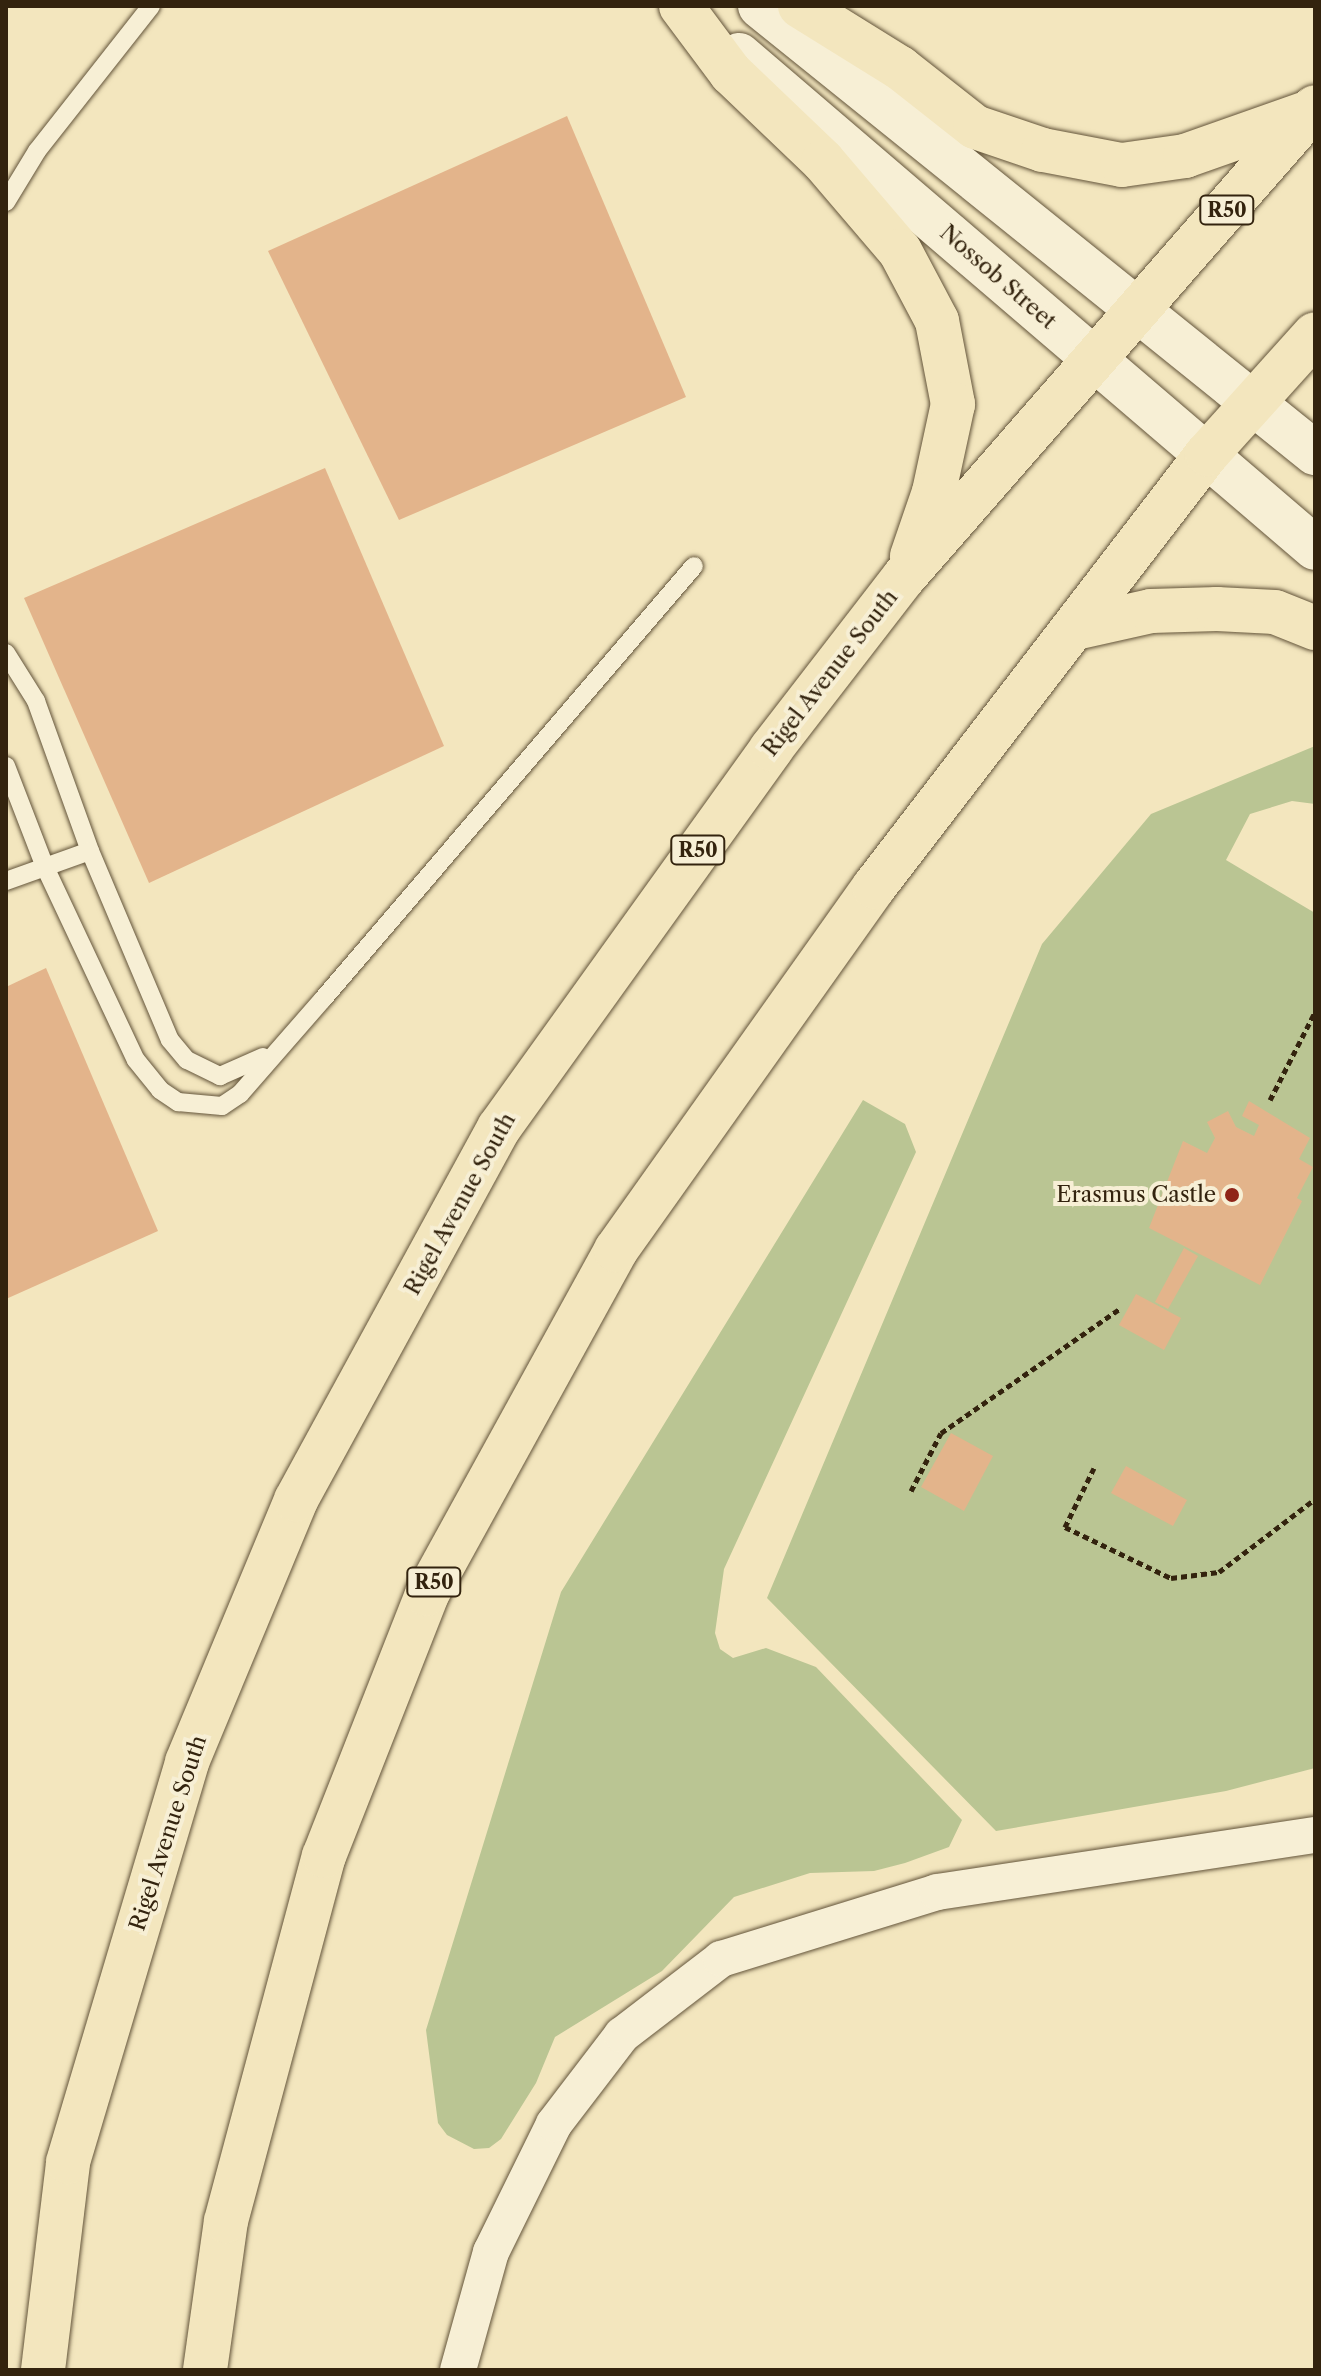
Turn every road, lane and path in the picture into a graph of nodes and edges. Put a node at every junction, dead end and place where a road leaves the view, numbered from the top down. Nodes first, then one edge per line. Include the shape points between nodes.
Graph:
1 (151, 6) edge
2 (682, 6) edge
3 (760, 6) edge
4 (800, 6) edge
5 (1313, 109) edge
6 (6, 202) edge
7 (1140, 313) junction
8 (1315, 334) edge
9 (1095, 361) junction
10 (1256, 402) junction
11 (1315, 453) edge
12 (1207, 454) junction
13 (1315, 548) edge
14 (694, 566) dead end
15 (904, 577) junction
16 (1075, 628) junction
17 (1315, 628) edge
18 (6, 653) edge
19 (6, 766) edge
20 (90, 851) junction
21 (45, 867) junction
22 (6, 881) edge
23 (1315, 1012) edge
24 (275, 1050) junction
25 (1270, 1100) dead end
26 (1121, 1308) dead end
27 (1094, 1468) dead end
28 (911, 1491) dead end
29 (1315, 1499) edge
30 (1315, 1835) edge
31 (43, 2370) edge
32 (205, 2370) edge
33 (458, 2370) edge

1 - 6 lane via 37,151
2 - 9 street, Nossob Street
2 - 15 main road via 731,73 823,161 900,251 937,321 953,404 934,492
3 - 7 street
4 - 5 main road via 900,68 975,127 1043,150 1122,165 1185,156
5 - 7 main road, Rigel Avenue South / R50
7 - 9 main road, Rigel Avenue South / R50
7 - 10 street
8 - 10 main road, R50
9 - 12 street, Nossob Street
9 - 15 main road, Rigel Avenue South / R50
10 - 11 street
10 - 12 main road, R50
12 - 13 street, Nossob Street
12 - 16 main road, R50
14 - 24 lane
15 - 31 main road, Rigel Avenue South / R50 via 771,749 499,1128 296,1500 187,1762 68,2162
16 - 17 main road via 1151,611 1217,609 1275,612
16 - 32 main road, R50 via 874,887 616,1250 427,1594 324,1856 226,2221
18 - 20 lane via 36,701
19 - 21 lane
20 - 21 lane
20 - 24 lane via 158,1019 187,1060 220,1076 235,1074
21 - 22 lane
21 - 24 lane via 136,1060 160,1090 193,1107 222,1106 240,1094
23 - 25 path
26 - 28 path via 941,1433
27 - 29 path via 1065,1527 1171,1578 1219,1572
30 - 33 street via 937,1892 721,1959 622,2035 554,2124 491,2252

